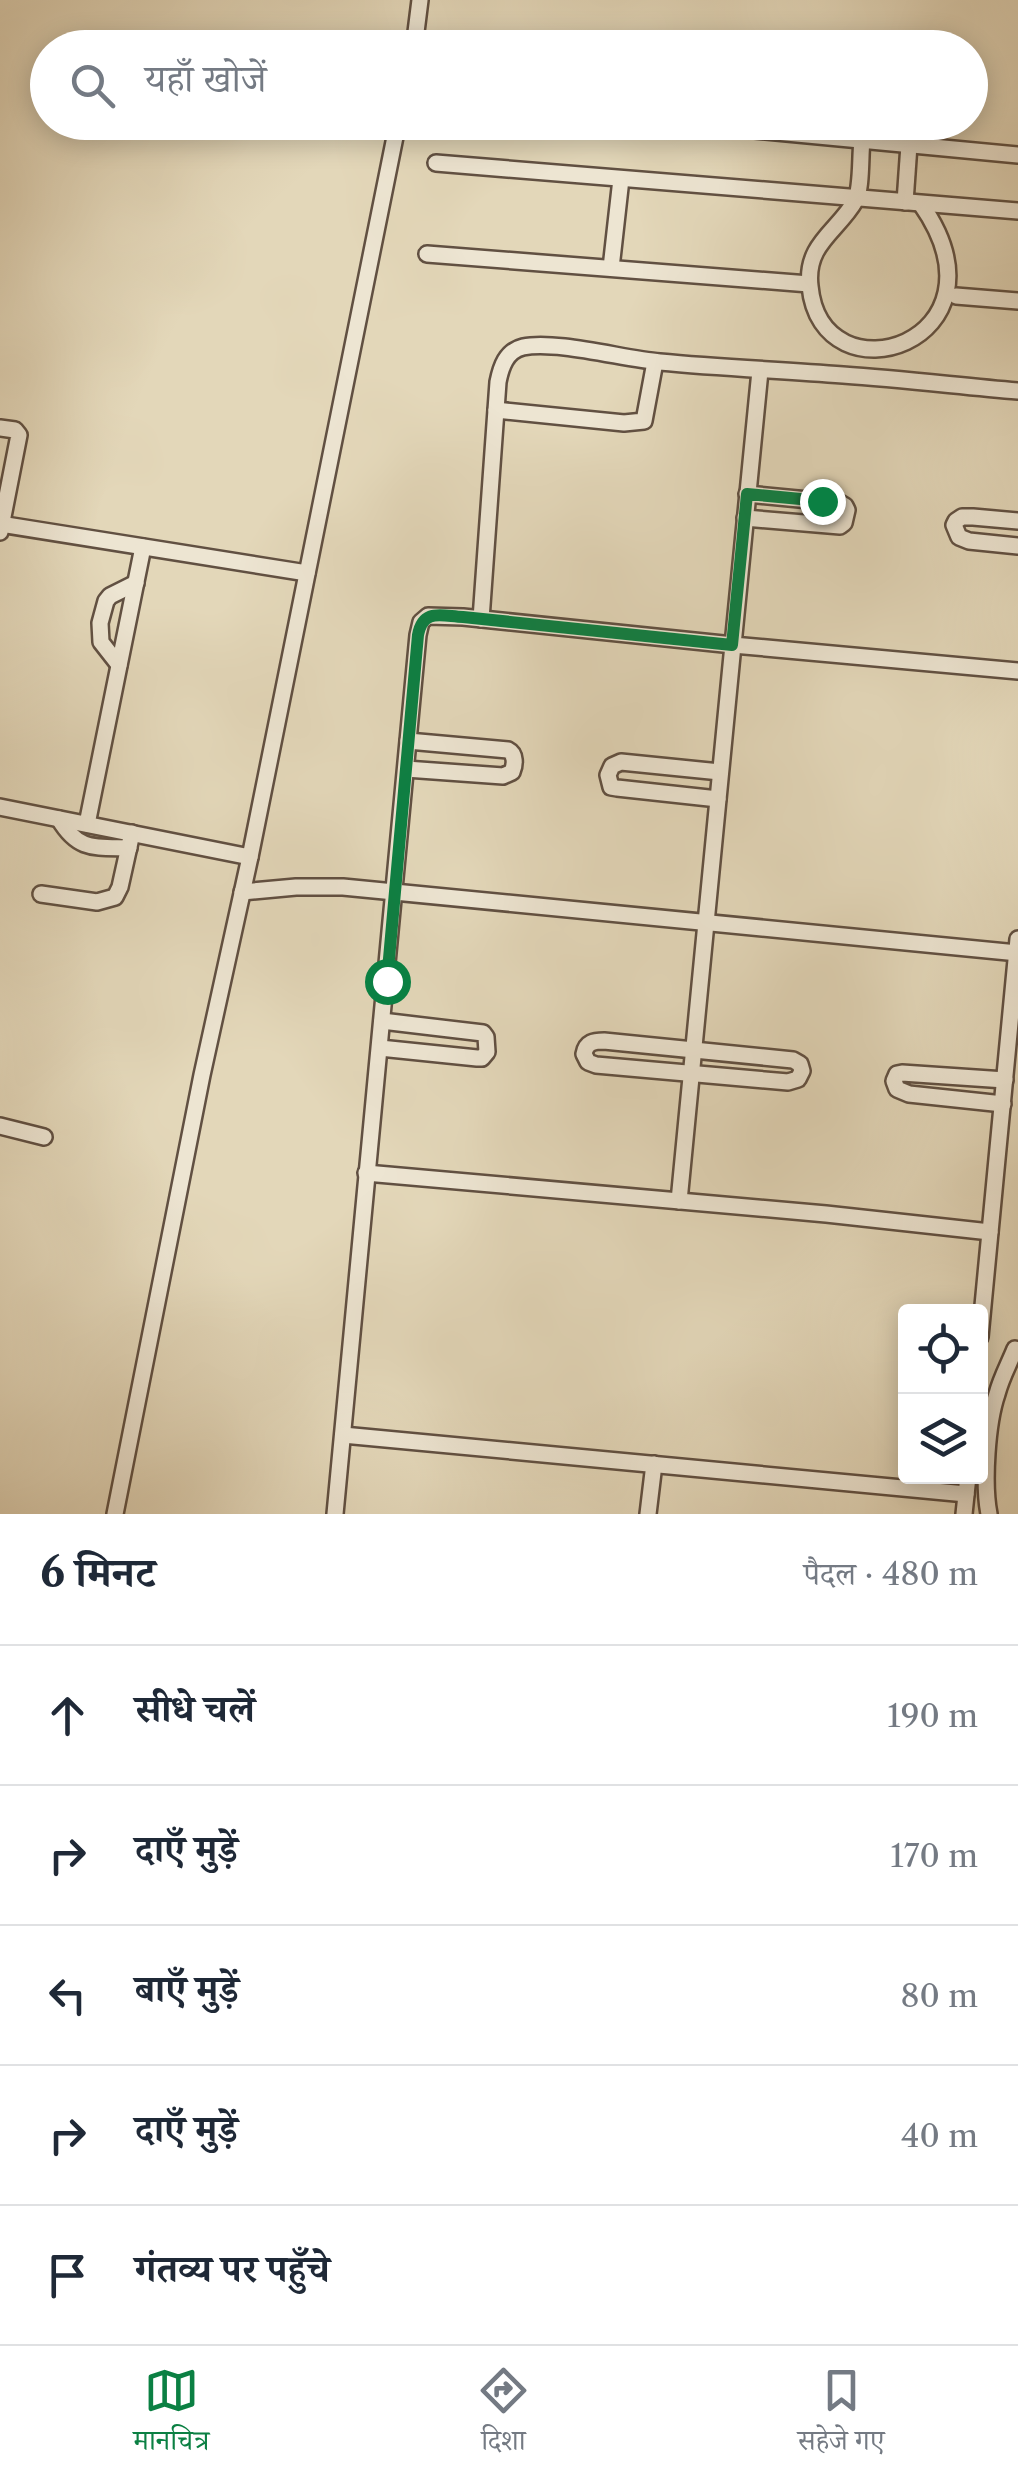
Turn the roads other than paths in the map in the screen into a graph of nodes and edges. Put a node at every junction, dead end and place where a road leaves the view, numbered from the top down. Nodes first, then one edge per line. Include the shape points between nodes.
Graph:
1 (420, 0) edge
2 (416, 30) edge
3 (394, 140) edge
4 (852, 140) edge
5 (862, 141) junction
6 (909, 146) junction
7 (1018, 155) edge
8 (436, 163) dead end
9 (621, 179) junction
10 (857, 199) junction
11 (913, 203) junction
12 (1018, 211) edge
13 (427, 254) dead end
14 (611, 268) junction
15 (809, 284) junction
16 (956, 296) junction
17 (1018, 300) edge
18 (655, 362) junction
19 (760, 371) junction
20 (1018, 391) edge
21 (496, 410) junction
22 (0, 428) edge
23 (747, 494) junction
24 (745, 518) junction
25 (1018, 521) edge
26 (1, 527) edge
27 (1018, 546) edge
28 (143, 547) junction
29 (307, 573) junction
30 (136, 583) junction
31 (481, 619) junction
32 (732, 645) junction
33 (119, 664) junction
34 (1018, 671) edge
35 (408, 741) junction
36 (406, 768) junction
37 (720, 772) junction
38 (718, 799) junction
39 (0, 807) edge
40 (58, 819) junction
41 (87, 824) junction
42 (131, 841) junction
43 (250, 856) junction
44 (242, 892) junction
45 (395, 892) junction
46 (41, 894) dead end
47 (706, 923) junction
48 (1018, 939) edge
49 (1017, 953) edge
50 (382, 1022) junction
51 (380, 1048) junction
52 (692, 1051) junction
53 (690, 1074) junction
54 (1006, 1080) junction
55 (1003, 1104) junction
56 (0, 1126) edge
57 (44, 1137) dead end
58 (366, 1173) junction
59 (679, 1201) junction
60 (990, 1232) junction
61 (983, 1304) edge
62 (1016, 1349) dead end
63 (343, 1435) junction
64 (654, 1464) junction
65 (967, 1485) edge
66 (116, 1514) edge
67 (336, 1514) edge
68 (648, 1514) edge
69 (964, 1514) edge
70 (989, 1514) edge

1 - 2 street
3 - 29 street
4 - 5 street
5 - 6 street
5 - 10 street
6 - 7 street
6 - 11 street
8 - 9 street
9 - 10 street
9 - 14 street
10 - 11 street
10 - 15 street via 815,252
11 - 12 street
11 - 16 street via 951,252
13 - 14 street
14 - 15 street
15 - 16 street via 829,328 865,348 902,348 928,336
16 - 17 street
18 - 19 street
18 - 21 street via 523,347 503,363
18 - 21 street via 644,421
19 - 20 street
19 - 23 street
21 - 31 street
22 - 26 street via 19,435
23 - 24 street
23 - 24 street via 840,503 846,514 840,526
24 - 32 street
25 - 27 street via 962,517 954,530 969,541
26 - 28 street
28 - 29 street
28 - 30 street
29 - 43 street
30 - 33 street
30 - 33 street via 106,600 100,623 101,642
31 - 32 street
31 - 35 street via 428,616 421,622
32 - 34 street
32 - 37 street
33 - 41 street
35 - 36 street
35 - 36 street via 508,750 514,764 503,776
36 - 45 street
37 - 38 street
37 - 38 street via 621,762 608,775 618,788
38 - 47 street
39 - 40 street
40 - 41 street
40 - 42 street via 77,842 99,848
41 - 42 street
42 - 43 street
42 - 46 street via 115,897 97,902
43 - 44 street
44 - 45 street
44 - 66 street
45 - 47 street
45 - 50 street
47 - 49 street
47 - 52 street
48 - 49 street
49 - 54 street
50 - 51 street
50 - 51 street via 483,1034 486,1052 477,1058
51 - 58 street
52 - 53 street
52 - 53 street via 604,1041 590,1042 584,1054 596,1065
52 - 53 street via 792,1060 802,1071 788,1082
53 - 59 street
54 - 55 street
54 - 55 street via 902,1073 894,1081 909,1094
55 - 60 street
56 - 57 street
58 - 59 street
58 - 63 street
59 - 60 street
60 - 61 street
62 - 70 street via 992,1412
63 - 64 street
63 - 67 street
64 - 65 street
64 - 68 street
65 - 69 street

